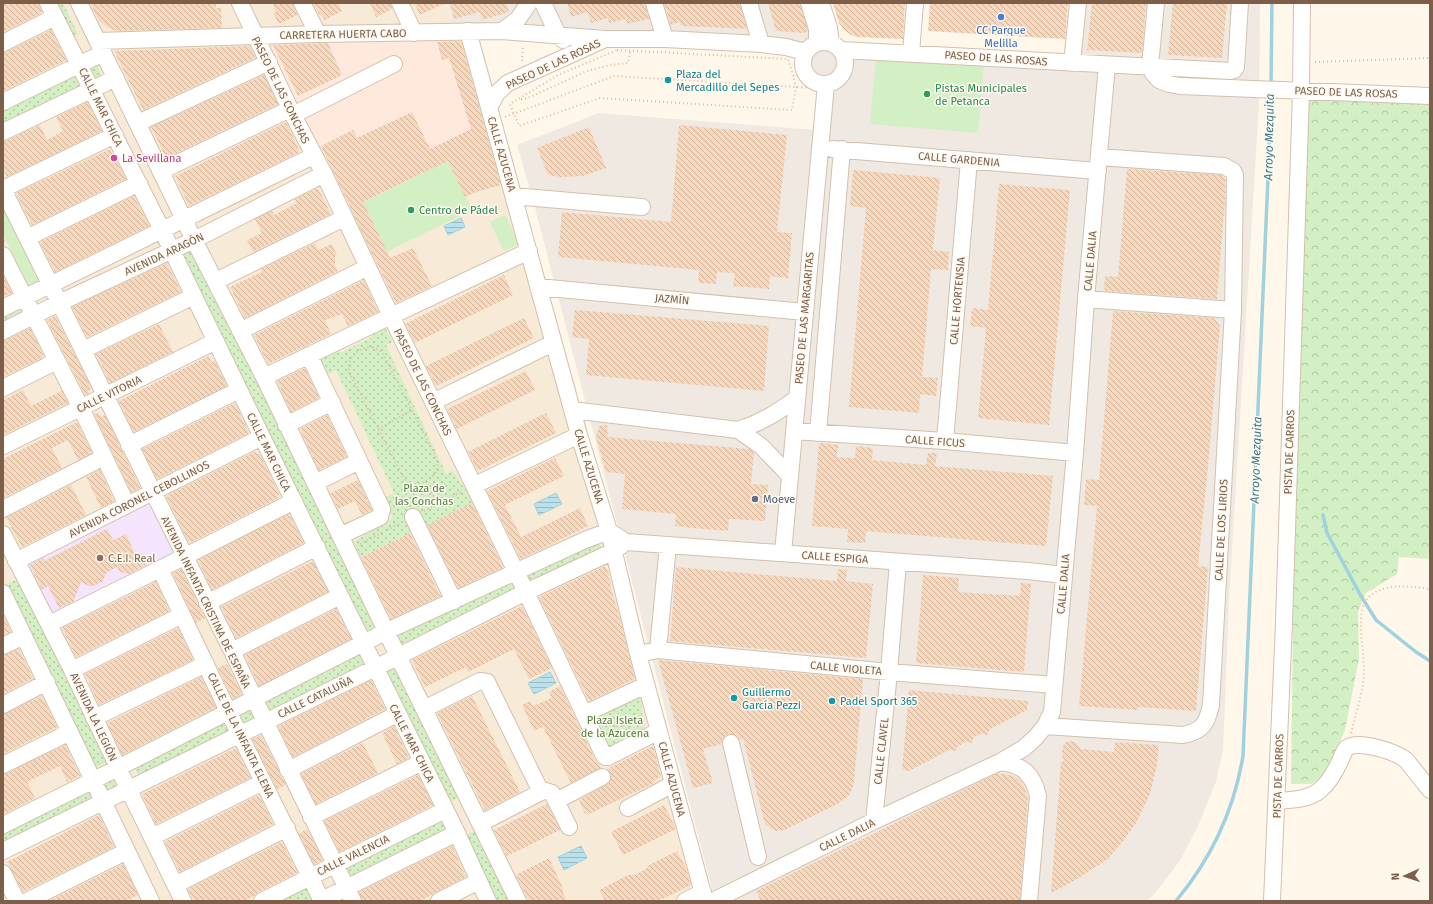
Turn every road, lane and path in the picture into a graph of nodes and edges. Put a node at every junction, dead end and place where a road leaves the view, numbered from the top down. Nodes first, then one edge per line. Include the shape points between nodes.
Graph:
1 (79, 3) edge
2 (240, 3) edge
3 (302, 3) edge
4 (400, 3) edge
5 (529, 3) edge
6 (543, 3) edge
7 (654, 3) edge
8 (749, 3) edge
9 (809, 3) edge
10 (821, 3) edge
11 (915, 3) edge
12 (1078, 3) edge
13 (1156, 3) edge
14 (1240, 3) edge
15 (1302, 3) edge
16 (52, 10) edge
17 (468, 31) junction
18 (502, 31) junction
19 (414, 33) junction
20 (318, 34) junction
21 (558, 35) junction
22 (255, 37) junction
23 (665, 38) junction
24 (604, 39) junction
25 (3, 43) edge
26 (761, 44) junction
27 (101, 47) junction
28 (823, 47) junction
29 (630, 51) junction
30 (911, 53) junction
31 (565, 57) junction
32 (1430, 58) edge
33 (269, 62) junction
34 (1302, 62) junction
35 (1072, 63) junction
36 (80, 64) junction
37 (394, 64) dead end
38 (1107, 65) junction
39 (1150, 66) junction
40 (477, 68) junction
41 (116, 78) junction
42 (796, 87) junction
43 (826, 87) junction
44 (501, 88) junction
45 (92, 90) junction
46 (1297, 91) junction
47 (1430, 96) edge
48 (517, 100) junction
49 (3, 102) edge
50 (291, 112) junction
51 (514, 114) junction
52 (491, 115) junction
53 (138, 123) junction
54 (3, 132) edge
55 (115, 134) junction
56 (820, 148) junction
57 (842, 149) junction
58 (313, 156) junction
59 (969, 160) junction
60 (1098, 164) junction
61 (160, 171) junction
62 (1233, 171) joint
63 (324, 174) junction
64 (139, 183) junction
65 (3, 189) edge
66 (514, 198) junction
67 (642, 207) dead end
68 (344, 218) junction
69 (185, 219) junction
70 (162, 230) junction
71 (27, 238) junction
72 (194, 240) junction
73 (172, 250) junction
74 (529, 251) junction
75 (3, 255) edge
76 (368, 267) junction
77 (216, 281) junction
78 (50, 286) junction
79 (538, 287) junction
80 (194, 296) junction
81 (24, 297) junction
82 (1086, 299) junction
83 (59, 303) junction
84 (3, 308) edge
85 (1232, 310) junction
86 (805, 312) junction
87 (34, 316) junction
88 (390, 316) junction
89 (3, 331) edge
90 (240, 331) junction
91 (216, 341) junction
92 (553, 343) junction
93 (83, 350) junction
94 (309, 355) junction
95 (57, 361) junction
96 (264, 377) junction
97 (3, 388) edge
98 (239, 390) junction
99 (105, 395) junction
100 (797, 398) junction
101 (332, 402) junction
102 (433, 402) junction
103 (81, 408) junction
104 (412, 410) junction
105 (572, 410) junction
106 (286, 425) junction
107 (378, 429) junction
108 (738, 430) junction
109 (794, 431) junction
110 (818, 433) junction
111 (579, 435) junction
112 (262, 437) junction
113 (945, 442) junction
114 (129, 445) junction
115 (3, 446) edge
116 (1075, 453) junction
117 (104, 457) junction
118 (359, 461) junction
119 (790, 476) junction
120 (426, 481) junction
121 (314, 483) junction
122 (475, 485) junction
123 (152, 493) junction
124 (294, 501) junction
125 (437, 504) dead end
126 (127, 505) junction
127 (3, 509) edge
128 (413, 517) dead end
129 (609, 531) junction
130 (3, 534) edge
131 (340, 536) junction
132 (668, 545) junction
133 (620, 546) junction
134 (317, 548) junction
135 (783, 553) junction
136 (184, 556) junction
137 (16, 561) junction
138 (898, 562) junction
139 (160, 569) junction
140 (516, 571) junction
141 (1064, 575) junction
142 (1430, 589) edge
143 (526, 592) junction
144 (3, 593) edge
145 (340, 596) junction
146 (454, 601) junction
147 (207, 603) junction
148 (182, 615) junction
149 (49, 624) junction
150 (386, 632) junction
151 (24, 636) junction
152 (364, 643) junction
153 (3, 646) edge
154 (658, 650) junction
155 (232, 651) junction
156 (638, 654) junction
157 (398, 656) junction
158 (206, 664) junction
159 (375, 668) junction
160 (72, 670) junction
161 (889, 672) junction
162 (47, 682) junction
163 (646, 685) junction
164 (1054, 686) junction
165 (254, 699) junction
166 (3, 705) edge
167 (424, 708) junction
168 (228, 711) junction
169 (397, 714) junction
170 (584, 714) junction
171 (642, 716) dead end
172 (94, 718) junction
173 (265, 721) junction
174 (629, 723) junction
175 (1045, 726) junction
176 (618, 729) junction
177 (659, 731) junction
178 (70, 732) junction
179 (240, 734) junction
180 (603, 737) dead end
181 (731, 743) dead end
182 (1346, 749) junction
183 (422, 762) junction
184 (1000, 762) junction
185 (3, 765) edge
186 (118, 768) junction
187 (288, 770) junction
188 (602, 777) dead end
189 (94, 780) junction
190 (263, 782) junction
191 (673, 784) junction
192 (128, 789) junction
193 (1430, 790) edge
194 (541, 792) junction
195 (104, 801) junction
196 (556, 801) junction
197 (1277, 801) junction
198 (628, 808) dead end
199 (445, 810) junction
200 (312, 816) junction
201 (874, 821) junction
202 (481, 823) junction
203 (3, 825) edge
204 (569, 827) dead end
205 (287, 828) junction
206 (457, 833) junction
207 (152, 837) junction
208 (3, 851) edge
209 (127, 851) junction
210 (758, 857) dead end
211 (335, 864) junction
212 (3, 874) edge
213 (310, 877) junction
214 (479, 881) junction
215 (176, 885) junction
216 (350, 894) edge
217 (713, 899) edge
218 (149, 900) edge
219 (17, 901) edge
220 (27, 901) edge
221 (183, 901) edge
222 (262, 901) edge
223 (321, 901) edge
224 (439, 901) edge
225 (488, 901) edge
226 (518, 901) edge
227 (685, 901) edge
228 (1029, 901) edge
229 (1272, 901) edge

1 - 27 street
2 - 22 street, PASEO DE LAS CONCHAS
3 - 20 street
4 - 19 street
5 - 18 street via 518,19
6 - 21 street
7 - 23 street
8 - 26 street
9 - 28 street
10 - 28 street via 829,28
11 - 30 street
12 - 35 street
13 - 39 street
14 - 39 street, PASEO DE LAS ROSAS via 1236,67 1231,71
15 - 34 street, PISTA DE CARROS
16 - 25 street
16 - 36 street, CALLE MAR CHICA
17 - 18 street, PASEO DE LAS ROSAS
17 - 19 street, CARRETERA HUERTA CABO
17 - 40 street, CALLE AZUCENA
18 - 21 street, PASEO DE LAS ROSAS
19 - 20 street, CARRETERA HUERTA CABO
20 - 22 street, CARRETERA HUERTA CABO
21 - 24 street, PASEO DE LAS ROSAS
21 - 31 street via 566,47
22 - 27 street, CARRETERA HUERTA CABO
22 - 33 street, PASEO DE LAS CONCHAS
23 - 24 street, PASEO DE LAS ROSAS
23 - 26 street, PASEO DE LAS ROSAS
24 - 31 street, PASEO DE LAS ROSAS
26 - 28 street, PASEO DE LAS ROSAS
27 - 36 street
27 - 41 street
28 - 30 street, PASEO DE LAS ROSAS
28 - 43 street via 845,60 844,71
28 - 43 street via 803,57 802,66 806,75
29 - 42 path via 788,59
29 - 48 path via 617,50 566,72
29 - 48 path via 628,63 587,71 528,98
30 - 35 street, PASEO DE LAS ROSAS
31 - 44 street, PASEO DE LAS ROSAS
32 - 34 path
33 - 50 street, PASEO DE LAS CONCHAS
33 - 53 street
34 - 46 street, PISTA DE CARROS
35 - 38 street, PASEO DE LAS ROSAS
36 - 45 street, CALLE MAR CHICA
36 - 49 street
37 - 50 street
38 - 39 street, PASEO DE LAS ROSAS
38 - 60 street, CALLE DALIA
39 - 46 street, PASEO DE LAS ROSAS via 1152,73 1159,80 1180,86
40 - 44 street
40 - 52 street, CALLE AZUCENA
41 - 45 street
41 - 53 street
42 - 43 path
42 - 51 path via 614,76
42 - 51 path via 792,110 600,98 519,126
43 - 56 street, PASEO DE LAS MARGARITAS
44 - 52 street, PASEO DE LAS ROSAS via 492,100
45 - 54 street
45 - 55 street, CALLE MAR CHICA
46 - 47 street, PASEO DE LAS ROSAS
46 - 197 street, PISTA DE CARROS
48 - 51 path via 510,104
50 - 58 street, PASEO DE LAS CONCHAS
50 - 61 street
51 - 52 path
52 - 66 street, CALLE AZUCENA
53 - 61 street
55 - 64 street, CALLE MAR CHICA
55 - 65 street
56 - 57 street, CALLE GARDENIA
56 - 86 street, PASEO DE LAS MARGARITAS
57 - 59 street, CALLE GARDENIA
57 - 110 street
58 - 63 street, PASEO DE LAS CONCHAS
58 - 69 street, AVENIDA ARAGÓN
59 - 60 street, CALLE GARDENIA
59 - 113 street, CALLE HORTENSIA
60 - 62 street, CALLE GARDENIA via 1224,166
60 - 82 street, CALLE DALIA
61 - 69 street
62 - 85 street, CALLE DE LOS LIRIOS via 1235,180
63 - 68 street, PASEO DE LAS CONCHAS
63 - 72 street, AVENIDA ARAGÓN
64 - 70 street, CALLE MAR CHICA
64 - 71 street
65 - 71 street, AVENIDA INFANTA CRISTINA DE ESPAÑA
66 - 67 street
66 - 74 street, CALLE AZUCENA
68 - 76 street, PASEO DE LAS CONCHAS
68 - 77 street
69 - 70 street, AVENIDA ARAGÓN
69 - 72 street
70 - 73 street, CALLE MAR CHICA
70 - 78 street, AVENIDA ARAGÓN
71 - 78 street, AVENIDA INFANTA CRISTINA DE ESPAÑA
72 - 73 street, AVENIDA ARAGÓN
72 - 77 street
73 - 80 street, CALLE MAR CHICA
73 - 83 street, AVENIDA ARAGÓN
74 - 79 street, CALLE AZUCENA
74 - 88 street
75 - 81 street
76 - 88 street, PASEO DE LAS CONCHAS
76 - 90 street
77 - 90 street
78 - 81 street, AVENIDA ARAGÓN
78 - 83 street, AVENIDA INFANTA CRISTINA DE ESPAÑA
79 - 86 street, JAZMÍN
79 - 92 street, CALLE AZUCENA
80 - 91 street, CALLE MAR CHICA
80 - 93 street
81 - 84 street, AVENIDA ARAGÓN
81 - 87 street
82 - 85 street
82 - 116 street, CALLE DALIA
83 - 87 street, AVENIDA ARAGÓN
83 - 93 street, AVENIDA INFANTA CRISTINA DE ESPAÑA
85 - 175 street, CALLE DE LOS LIRIOS via 1211,705 1205,724 1184,735
86 - 100 street, PASEO DE LAS MARGARITAS
87 - 89 street, AVENIDA ARAGÓN
87 - 95 street
88 - 94 street
88 - 102 street, PASEO DE LAS CONCHAS
90 - 96 street
91 - 98 street, CALLE MAR CHICA
91 - 99 street, CALLE VITORIA
92 - 102 street
92 - 105 street, CALLE AZUCENA
93 - 99 street, AVENIDA INFANTA CRISTINA DE ESPAÑA
94 - 96 street
94 - 101 street
95 - 97 street
95 - 103 street
96 - 106 street
98 - 112 street, CALLE MAR CHICA
98 - 114 street
99 - 103 street, CALLE VITORIA
99 - 114 street, AVENIDA INFANTA CRISTINA DE ESPAÑA
100 - 108 street via 769,418
100 - 109 street, PASEO DE LAS MARGARITAS
101 - 106 street
101 - 118 street
102 - 122 street, PASEO DE LAS CONCHAS
103 - 115 street, CALLE VITORIA
103 - 117 street
104 - 107 path
104 - 107 path via 382,352 373,347 361,349 351,358 349,372
104 - 120 path via 437,459 435,473
105 - 108 street
105 - 111 street, CALLE AZUCENA
106 - 121 street
107 - 120 path via 405,481 414,484
108 - 119 street via 761,446
109 - 110 street, CALLE FICUS
109 - 119 street, PASEO DE LAS MARGARITAS
110 - 113 street, CALLE FICUS
111 - 122 street
111 - 129 street, CALLE AZUCENA
112 - 123 street, AVENIDA CORONEL CEBOLLINOS
112 - 124 street, CALLE MAR CHICA
113 - 116 street, CALLE FICUS
114 - 123 street, AVENIDA INFANTA CRISTINA DE ESPAÑA
116 - 141 street, CALLE DALIA
117 - 126 street
117 - 127 street
118 - 121 street
118 - 131 street via 382,513 380,517
119 - 135 street, PASEO DE LAS MARGARITAS
120 - 125 path
121 - 131 street
122 - 140 street, PASEO DE LAS CONCHAS
123 - 126 street, AVENIDA CORONEL CEBOLLINOS
123 - 136 street, AVENIDA INFANTA CRISTINA DE ESPAÑA
124 - 134 street, CALLE MAR CHICA
124 - 136 street
126 - 137 street, AVENIDA CORONEL CEBOLLINOS
128 - 146 street
129 - 133 street, CALLE AZUCENA
129 - 140 street
130 - 137 street, AVENIDA LA LEGIÓN
131 - 150 street
132 - 133 street, CALLE ESPIGA
132 - 135 street, CALLE ESPIGA
132 - 154 street
133 - 143 street, CALLE CATALUÑA
133 - 156 street, CALLE AZUCENA
134 - 145 street, CALLE MAR CHICA
134 - 147 street
135 - 138 street, CALLE ESPIGA
136 - 139 street
136 - 147 street, AVENIDA INFANTA CRISTINA DE ESPAÑA
137 - 149 street, AVENIDA LA LEGIÓN
138 - 141 street, CALLE ESPIGA
138 - 161 street, CALLE CLAVEL
139 - 148 street, CALLE DE LA INFANTA ELENA
139 - 149 street
140 - 143 street, PASEO DE LAS CONCHAS
140 - 146 street
141 - 164 street, CALLE DALIA
142 - 182 path via 1408,586 1389,588 1372,594 1365,603 1361,616 1363,683
143 - 157 street, CALLE CATALUÑA
143 - 170 street, PASEO DE LAS CONCHAS
144 - 151 street
145 - 152 street, CALLE MAR CHICA
145 - 155 street
146 - 150 street
147 - 155 street, AVENIDA INFANTA CRISTINA DE ESPAÑA
148 - 158 street, CALLE DE LA INFANTA ELENA
148 - 160 street
149 - 160 street, AVENIDA LA LEGIÓN
150 - 152 street
150 - 157 street
151 - 153 street
151 - 162 street
152 - 159 street, CALLE MAR CHICA
152 - 165 street
154 - 156 street, CALLE VIOLETA
154 - 161 street, CALLE VIOLETA
155 - 165 street, AVENIDA INFANTA CRISTINA DE ESPAÑA
156 - 163 street, CALLE AZUCENA
157 - 159 street, CALLE CATALUÑA
157 - 167 street
158 - 168 street, CALLE DE LA INFANTA ELENA
158 - 172 street
159 - 169 street, CALLE MAR CHICA
159 - 173 street, CALLE CATALUÑA
160 - 172 street, AVENIDA LA LEGIÓN
161 - 164 street, CALLE VIOLETA
161 - 201 street, CALLE CLAVEL
162 - 166 street
162 - 178 street
163 - 170 street
163 - 177 street, CALLE AZUCENA
164 - 175 street, CALLE DALIA via 1052,712
165 - 168 street
165 - 173 street, AVENIDA INFANTA CRISTINA DE ESPAÑA
167 - 194 street via 480,681 487,682
167 - 202 street
168 - 179 street, CALLE DE LA INFANTA ELENA
168 - 186 street
169 - 183 street, CALLE MAR CHICA
169 - 187 street
170 - 177 street, PASEO DE LAS CONCHAS via 604,757
171 - 174 path
172 - 186 street, AVENIDA LA LEGIÓN
173 - 179 street, CALLE CATALUÑA
173 - 187 street, AVENIDA INFANTA CRISTINA DE ESPAÑA
174 - 176 path via 627,731 621,732
174 - 176 path via 620,720
175 - 184 street, CALLE DALIA via 1028,744
176 - 180 path
177 - 191 street, CALLE AZUCENA
178 - 185 street
178 - 189 street
179 - 190 street, CALLE DE LA INFANTA ELENA
179 - 192 street, CALLE CATALUÑA
181 - 210 street
182 - 193 street via 1351,746 1366,746 1395,752 1406,760
182 - 197 street via 1335,771 1319,791 1304,798
183 - 199 street, CALLE MAR CHICA
183 - 200 street
184 - 201 street, CALLE DALIA
184 - 228 street via 1018,766 1026,771 1032,778 1038,796
186 - 189 street
186 - 192 street, AVENIDA LA LEGIÓN
187 - 200 street, AVENIDA INFANTA CRISTINA DE ESPAÑA
188 - 196 street
189 - 195 street
189 - 203 street
190 - 205 street, CALLE DE LA INFANTA ELENA
190 - 207 street
191 - 198 street
191 - 217 street, CALLE AZUCENA
192 - 195 street, CALLE CATALUÑA
192 - 207 street, AVENIDA LA LEGIÓN
194 - 196 street via 550,792
194 - 202 street
195 - 208 street, CALLE CATALUÑA
195 - 209 street
196 - 204 street
197 - 229 street, PISTA DE CARROS
199 - 206 street, CALLE MAR CHICA
199 - 211 street, CALLE VALENCIA
200 - 211 street, AVENIDA INFANTA CRISTINA DE ESPAÑA
201 - 217 street, CALLE DALIA
202 - 226 street
205 - 213 street, CALLE DE LA INFANTA ELENA
205 - 215 street
206 - 214 street, CALLE MAR CHICA
206 - 216 street
207 - 215 street, AVENIDA LA LEGIÓN
209 - 218 street
209 - 220 street
211 - 213 street, CALLE VALENCIA
211 - 216 street, AVENIDA INFANTA CRISTINA DE ESPAÑA
212 - 219 street
213 - 222 street, CALLE VALENCIA
213 - 223 street, CALLE DE LA INFANTA ELENA
214 - 224 street
214 - 225 street, CALLE MAR CHICA
215 - 221 street, AVENIDA LA LEGIÓN
216 - 223 street
217 - 227 street, CALLE DALIA

